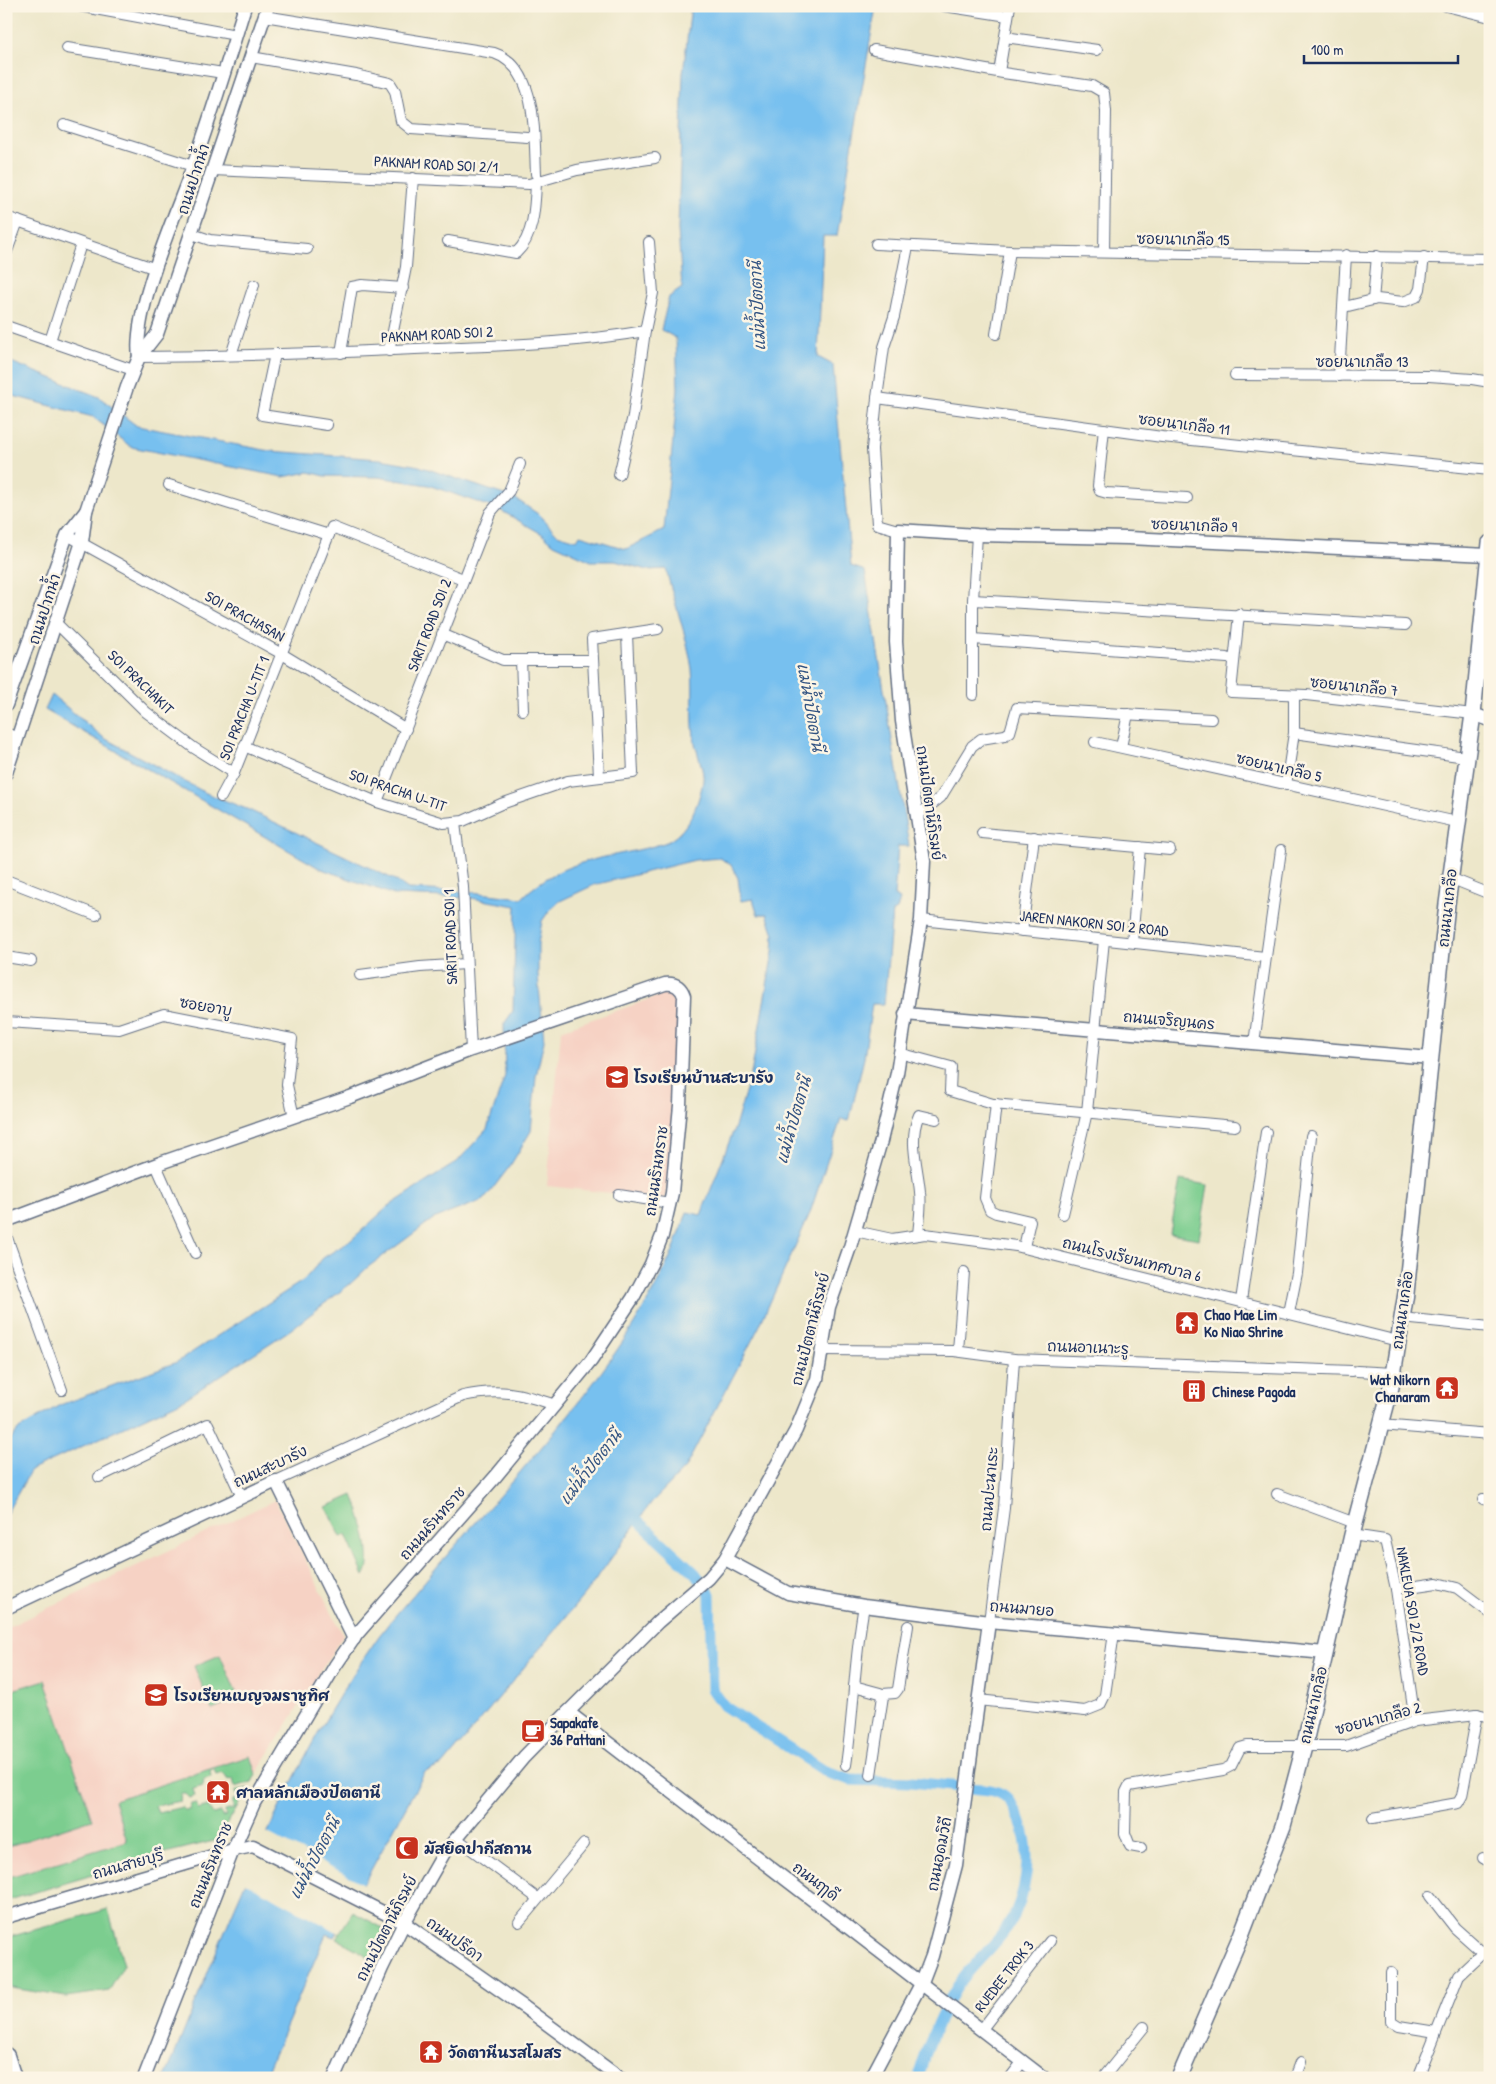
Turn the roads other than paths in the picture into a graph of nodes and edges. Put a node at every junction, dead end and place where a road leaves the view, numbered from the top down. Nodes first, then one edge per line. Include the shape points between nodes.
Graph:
1 (79, 6) edge
2 (245, 6) edge
3 (944, 6) edge
4 (1446, 6) edge
5 (266, 11) edge
6 (1009, 11) edge
7 (1490, 17) edge
8 (236, 34) junction
9 (1005, 37) junction
10 (67, 48) dead end
11 (874, 50) dead end
12 (1097, 50) dead end
13 (251, 57) junction
14 (999, 72) junction
15 (224, 73) junction
16 (64, 125) dead end
17 (527, 137) dead end
18 (655, 158) dead end
19 (193, 166) junction
20 (213, 170) junction
21 (413, 178) junction
22 (536, 178) junction
23 (6, 217) edge
24 (18, 221) junction
25 (192, 234) junction
26 (448, 241) dead end
27 (650, 242) dead end
28 (81, 244) junction
29 (876, 244) dead end
30 (908, 246) junction
31 (308, 249) dead end
32 (1010, 251) junction
33 (1104, 252) junction
34 (6, 254) edge
35 (1346, 255) junction
36 (1377, 256) junction
37 (1424, 257) junction
38 (1490, 259) edge
39 (156, 269) junction
40 (254, 285) dead end
41 (403, 288) junction
42 (1373, 300) junction
43 (1344, 307) junction
44 (6, 326) edge
45 (645, 331) junction
46 (996, 334) dead end
47 (50, 342) junction
48 (390, 351) junction
49 (341, 353) junction
50 (275, 354) junction
51 (231, 355) junction
52 (139, 357) junction
53 (133, 370) junction
54 (1235, 375) dead end
55 (1339, 376) junction
56 (1490, 382) edge
57 (876, 398) junction
58 (327, 424) dead end
59 (1104, 430) junction
60 (520, 464) dead end
61 (1490, 470) edge
62 (619, 475) dead end
63 (169, 485) dead end
64 (1187, 498) dead end
65 (86, 511) junction
66 (898, 530) junction
67 (331, 531) junction
68 (67, 536) junction
69 (976, 536) junction
70 (82, 542) junction
71 (1489, 551) edge
72 (463, 579) junction
73 (973, 600) junction
74 (1239, 614) junction
75 (56, 623) junction
76 (1405, 625) dead end
77 (658, 629) dead end
78 (442, 634) junction
79 (627, 634) junction
80 (973, 639) junction
81 (282, 654) junction
82 (1227, 658) dead end
83 (521, 660) junction
84 (593, 660) junction
85 (1484, 663) edge
86 (1294, 694) junction
87 (973, 695) dead end
88 (6, 705) edge
89 (523, 710) dead end
90 (1128, 714) junction
91 (1473, 714) junction
92 (1210, 719) dead end
93 (1490, 720) edge
94 (406, 729) junction
95 (1294, 732) junction
96 (12, 735) edge
97 (1095, 742) dead end
98 (244, 746) junction
99 (1121, 748) junction
100 (1466, 757) junction
101 (6, 773) edge
102 (234, 773) junction
103 (599, 776) junction
104 (1286, 785) junction
105 (221, 797) dead end
106 (377, 802) junction
107 (917, 816) junction
108 (1457, 822) junction
109 (455, 823) junction
110 (982, 833) dead end
111 (1034, 838) junction
112 (1140, 847) junction
113 (1170, 850) dead end
114 (1281, 850) dead end
115 (1450, 878) junction
116 (6, 880) edge
117 (1490, 894) edge
118 (96, 915) dead end
119 (921, 920) junction
120 (1022, 931) junction
121 (1104, 940) junction
122 (1132, 942) junction
123 (6, 957) edge
124 (1265, 957) junction
125 (31, 961) dead end
126 (466, 964) junction
127 (360, 976) dead end
128 (905, 1014) junction
129 (6, 1022) edge
130 (1094, 1030) junction
131 (1254, 1043) junction
132 (471, 1050) junction
133 (900, 1053) junction
134 (1431, 1058) junction
135 (996, 1104) junction
136 (1087, 1112) junction
137 (294, 1117) junction
138 (936, 1119) dead end
139 (1235, 1126) dead end
140 (1266, 1132) dead end
141 (1311, 1136) dead end
142 (156, 1165) junction
143 (618, 1196) dead end
144 (670, 1203) junction
145 (1063, 1214) dead end
146 (7, 1219) edge
147 (855, 1231) junction
148 (918, 1235) junction
149 (6, 1236) edge
150 (1024, 1247) junction
151 (195, 1253) dead end
152 (964, 1272) dead end
153 (1241, 1301) junction
154 (1289, 1313) junction
155 (1402, 1318) junction
156 (1490, 1327) edge
157 (1398, 1342) junction
158 (823, 1350) junction
159 (958, 1351) junction
160 (1014, 1359) junction
161 (1393, 1374) junction
162 (62, 1390) dead end
163 (555, 1405) junction
164 (1381, 1425) junction
165 (1490, 1434) edge
166 (99, 1477) dead end
167 (276, 1481) junction
168 (1277, 1494) dead end
169 (242, 1497) junction
170 (1353, 1529) junction
171 (725, 1559) junction
172 (1396, 1589) junction
173 (864, 1606) junction
174 (6, 1608) edge
175 (1490, 1614) edge
176 (989, 1622) junction
177 (908, 1626) dead end
178 (1114, 1633) junction
179 (354, 1639) junction
180 (1325, 1653) junction
181 (854, 1686) junction
182 (883, 1694) junction
183 (978, 1700) junction
184 (568, 1712) junction
185 (1477, 1714) junction
186 (1490, 1717) edge
187 (1415, 1721) junction
188 (1304, 1747) junction
189 (846, 1765) dead end
190 (871, 1775) dead end
191 (1373, 1818) dead end
192 (456, 1838) junction
193 (584, 1844) dead end
194 (259, 1848) joint
195 (1141, 1848) dead end
196 (233, 1850) junction
197 (1430, 1896) dead end
198 (537, 1898) junction
199 (6, 1917) edge
200 (519, 1922) dead end
201 (404, 1923) junction
202 (1050, 1941) dead end
203 (1486, 1949) edge
204 (1391, 1974) dead end
205 (922, 1982) junction
206 (1144, 2026) dead end
207 (982, 2029) junction
208 (1436, 2032) junction
209 (7, 2060) edge
210 (1023, 2061) junction
211 (1301, 2062) dead end
212 (13, 2078) edge
213 (144, 2078) edge
214 (334, 2078) edge
215 (620, 2078) edge
216 (872, 2078) edge
217 (1010, 2078) edge
218 (1044, 2078) edge
219 (1103, 2078) edge
220 (1179, 2078) edge
221 (1295, 2078) edge
222 (1418, 2078) edge

1 - 8 street
2 - 8 street, ถนนปากน้ำ
3 - 6 street
4 - 7 street
5 - 13 street, ถนนปากน้ำ
5 - 22 street via 494,53 505,58 519,74 529,100
6 - 9 street
8 - 15 street, ถนนปากน้ำ
9 - 12 street
9 - 14 street
10 - 15 street
11 - 14 street
13 - 17 street via 390,83 395,91 397,111 406,127
13 - 20 street, ถนนปากน้ำ
14 - 33 street via 1092,86 1104,93
15 - 19 street, ถนนปากน้ำ
16 - 19 street
18 - 22 street, PAKNAM ROAD SOI 2/1
19 - 39 street, ถนนปากน้ำ
20 - 21 street, PAKNAM ROAD SOI 2/1
20 - 25 street, ถนนปากน้ำ
21 - 22 street, PAKNAM ROAD SOI 2/1
21 - 41 street
22 - 26 street via 532,224 516,253
23 - 24 street
24 - 28 street
24 - 34 street
25 - 31 street via 210,240
25 - 52 street, ถนนปากน้ำ via 157,334
27 - 45 street via 653,294
28 - 39 street
28 - 47 street
29 - 30 street, ซอยนาเกลือ 15
30 - 32 street, ซอยนาเกลือ 15
30 - 57 street via 894,317 884,347
32 - 33 street, ซอยนาเกลือ 15
32 - 46 street
33 - 35 street, ซอยนาเกลือ 15
35 - 36 street, ซอยนาเกลือ 15
35 - 43 street
36 - 37 street, ซอยนาเกลือ 15
36 - 42 street
37 - 38 street, ซอยนาเกลือ 15
37 - 42 street via 1416,297 1403,302
39 - 52 street, ถนนปากน้ำ via 138,328
40 - 51 street
41 - 48 street
41 - 49 street via 352,287
42 - 43 street
43 - 55 street
44 - 47 street
45 - 48 street, PAKNAM ROAD SOI 2 via 546,344
45 - 62 street via 634,416
47 - 53 street
48 - 49 street, PAKNAM ROAD SOI 2
49 - 50 street, PAKNAM ROAD SOI 2
50 - 51 street, PAKNAM ROAD SOI 2
50 - 58 street via 262,415
51 - 52 street, PAKNAM ROAD SOI 2
52 - 53 street, ถนนปากน้ำ
53 - 65 street, ถนนปากน้ำ
54 - 55 street, ซอยนาเกลือ 13
55 - 56 street, ซอยนาเกลือ 13 via 1429,376
57 - 59 street, ซอยนาเกลือ 11
57 - 66 street via 872,449 876,524
59 - 61 street, ซอยนาเกลือ 11
59 - 64 street via 1100,490
60 - 72 street, SARIT ROAD SOI 2 via 508,491 490,513
63 - 67 street
65 - 68 street, ถนนปากน้ำ
65 - 70 street, ถนนปากน้ำ
66 - 69 street, ซอยนาเกลือ 9
66 - 107 street, ถนนปัตตานีภิรมย์ via 896,642 902,721
67 - 72 street
67 - 81 street, SOI PRACHA U-TIT 1
68 - 70 street, SOI PRACHASAN
68 - 88 street, ถนนปากน้ำ
69 - 71 street, ซอยนาเกลือ 9
69 - 73 street
70 - 75 street, ถนนปากน้ำ
70 - 81 street, SOI PRACHASAN
71 - 85 main road, ถนนนาเกลือ
72 - 78 street, SARIT ROAD SOI 2
73 - 74 street
73 - 80 street
74 - 76 street
74 - 86 street, ซอยนาเกลือ 7 via 1231,692
75 - 96 street, ถนนปากน้ำ
75 - 102 street, SOI PRACHAKIT via 146,712
77 - 79 street
78 - 83 street via 503,660
78 - 94 street, SARIT ROAD SOI 2
79 - 84 street via 592,639
79 - 103 street, SOI PRACHA U-TIT via 633,773
80 - 82 street
80 - 87 street
81 - 94 street, SOI PRACHASAN
81 - 98 street, SOI PRACHA U-TIT 1
83 - 84 street
83 - 89 street
84 - 103 street
85 - 91 main road, ถนนนาเกลือ
86 - 91 street, ซอยนาเกลือ 7
86 - 95 street
90 - 92 street
90 - 99 street
90 - 107 street via 1017,708 1010,732 981,739 972,746 941,797
91 - 93 street
91 - 100 main road, ถนนนาเกลือ
94 - 106 street, SARIT ROAD SOI 2
95 - 100 street
95 - 104 street
96 - 101 street, ถนนปากน้ำ
97 - 99 street, ซอยนาเกลือ 5
98 - 102 street, SOI PRACHA U-TIT 1
98 - 106 street, SOI PRACHA U-TIT
99 - 104 street, ซอยนาเกลือ 5
100 - 108 main road, ถนนนาเกลือ
102 - 105 street, SOI PRACHA U-TIT 1
103 - 109 street, SOI PRACHA U-TIT via 568,781
104 - 108 street, ซอยนาเกลือ 5
106 - 109 street, SOI PRACHA U-TIT via 444,823
107 - 119 street, ถนนปัตตานีภิรมย์ via 924,861
108 - 115 main road, ถนนนาเกลือ
109 - 126 street, SARIT ROAD SOI 1 via 463,887
110 - 111 street
111 - 112 street
111 - 120 street
112 - 113 street
112 - 122 street
114 - 124 street
115 - 117 street
115 - 134 main road, ถนนนาเกลือ
116 - 118 street
119 - 120 street, JAREN NAKORN SOI 2 ROAD
119 - 128 street, ถนนปัตตานีภิรมย์
120 - 121 street, JAREN NAKORN SOI 2 ROAD
121 - 122 street, JAREN NAKORN SOI 2 ROAD
121 - 130 street
122 - 124 street, JAREN NAKORN SOI 2 ROAD
123 - 125 street
124 - 131 street
126 - 127 street
126 - 132 street, SARIT ROAD SOI 1
128 - 130 street, ถนนเจริญนคร
128 - 133 street, ถนนปัตตานีภิรมย์
129 - 137 street, ซอยอาบู via 119,1029 164,1014 292,1039 287,1085
130 - 131 street, ถนนเจริญนคร
130 - 136 street
131 - 134 street, ถนนเจริญนคร
132 - 137 street
132 - 144 street, ถนนนรินทราช via 666,984 676,985 684,996 680,1105
133 - 135 street via 951,1067 950,1091
133 - 147 street, ถนนปัตตานีภิรมย์ via 881,1141
134 - 155 main road, ถนนนาเกลือ
135 - 136 street
135 - 150 street via 985,1198 990,1210 1030,1221
136 - 139 street
136 - 145 street
137 - 142 street
138 - 148 street via 919,1115 917,1121 914,1155 920,1193
140 - 153 street
141 - 154 street via 1297,1273
142 - 146 street
142 - 151 street
143 - 144 street
144 - 163 street, ถนนนรินทราช via 662,1236 633,1298 591,1361
147 - 148 street, ถนนโรงเรียนเทศบาล 6 via 892,1239
147 - 158 street, ถนนปัตตานีภิรมย์ via 829,1308
148 - 150 street, ถนนโรงเรียนเทศบาล 6
149 - 162 street
150 - 153 street, ถนนโรงเรียนเทศบาล 6
152 - 159 street
153 - 154 street, ถนนโรงเรียนเทศบาล 6
154 - 157 street, ถนนโรงเรียนเทศบาล 6
155 - 156 street
155 - 157 main road, ถนนนาเกลือ
157 - 161 main road, ถนนนาเกลือ
158 - 159 street, ถนนอาเนาะรู
158 - 171 street, ถนนปัตตานีภิรมย์ via 817,1379 796,1430
159 - 160 street, ถนนอาเนาะรู
160 - 161 street, ถนนอาเนาะรู
160 - 176 street, ถนนปะนาเระ via 1004,1508
161 - 164 main road, ถนนนาเกลือ
163 - 167 street, ถนนสะบารัง via 520,1393 482,1392 463,1396
163 - 179 street, ถนนนรินทราช
164 - 165 street
164 - 170 main road, ถนนนาเกลือ
166 - 169 street via 208,1424
167 - 169 street, ถนนสะบารัง
167 - 179 street
168 - 170 street
169 - 174 street, ถนนสะบารัง
170 - 172 street, NAKLEUA SOI 2/2 ROAD via 1385,1540
170 - 180 main road, ถนนนาเกลือ
171 - 173 street, ถนนมายอ via 788,1593
171 - 184 street, ถนนปัตตานีภิรมย์
172 - 175 street via 1437,1583 1457,1588
172 - 187 street, NAKLEUA SOI 2/2 ROAD
173 - 176 street, ถนนมายอ
173 - 181 street
176 - 178 street, ถนนมายอ
176 - 183 street, ถนนอุดมวิถี
177 - 182 street via 898,1689 895,1693
178 - 180 street, ถนนมายอ
178 - 183 street via 1105,1695 1100,1705 1085,1711
179 - 196 street, ถนนนรินทราช via 254,1803
180 - 188 main road, ถนนนาเกลือ
181 - 182 street
181 - 189 street
182 - 190 street
183 - 205 street, ถนนอุดมวิถี via 956,1865
184 - 192 street, ถนนปัตตานีภิรมย์ via 524,1757
184 - 205 street, ถนนฤๅดี
185 - 186 street, ซอยนาเกลือ 2
185 - 187 street, ซอยนาเกลือ 2
185 - 191 street via 1458,1803
187 - 188 street, ซอยนาเกลือ 2 via 1346,1746
188 - 195 street, ซอยนาเกลือ 2 via 1247,1746 1240,1748 1231,1766 1223,1770 1129,1786 1125,1833 1130,1846
188 - 220 main road, ถนนนาเกลือ via 1282,1830
192 - 198 street
192 - 201 street, ถนนปัตตานีภิรมย์
193 - 198 street
194 - 196 street, ถนนสายบุรี
194 - 201 street, ถนนปรีดา
196 - 199 street, ถนนสายบุรี
196 - 213 street, ถนนนรินทราช
197 - 203 street via 1455,1928
198 - 200 street
201 - 214 street, ถนนปัตตานีภิรมย์
201 - 215 street, ถนนปรีดา
202 - 207 street, RUEDEE TROK 3
203 - 208 street via 1459,1975
204 - 208 street via 1391,2021 1399,2026
205 - 207 street, ถนนฤๅดี
205 - 216 street, ถนนอุดมวิถี
206 - 219 street
207 - 210 street, ถนนฤๅดี
208 - 222 street
209 - 212 main road
210 - 217 street
210 - 218 street, ถนนฤๅดี
211 - 221 street

